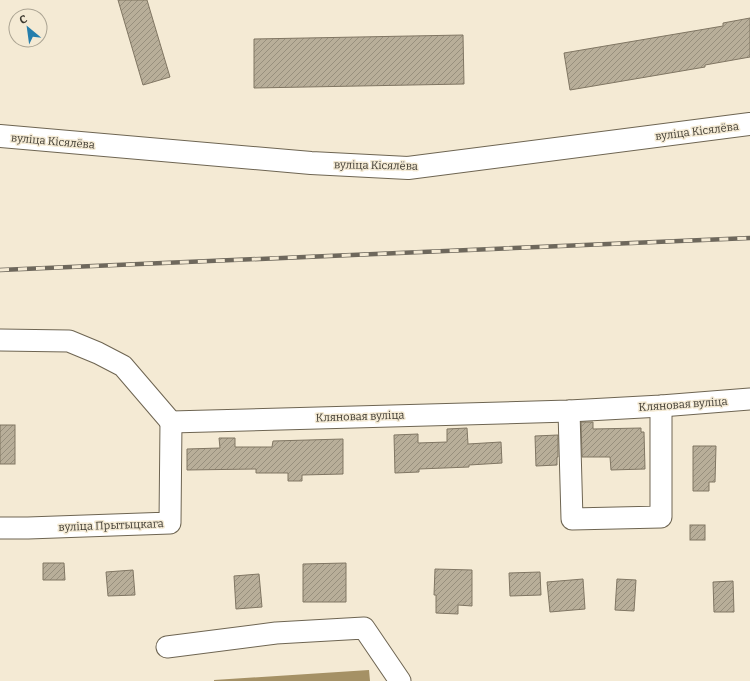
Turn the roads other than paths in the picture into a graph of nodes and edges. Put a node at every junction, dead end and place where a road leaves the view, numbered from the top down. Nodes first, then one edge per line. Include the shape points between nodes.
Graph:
1 (750, 124) edge
2 (0, 136) edge
3 (0, 340) edge
4 (750, 399) edge
5 (661, 406) junction
6 (569, 411) junction
7 (171, 422) junction
8 (0, 528) edge
9 (167, 647) dead end
10 (400, 681) edge

1 - 2 street, вуліца Кісялёва via 408,168 311,163
3 - 7 street via 69,341 98,353 123,366
4 - 5 street, Кляновая вуліца
5 - 6 street, Кляновая вуліца
5 - 6 street via 661,518 572,519
6 - 7 street, Кляновая вуліца
7 - 8 street, вуліца Прытыцкага via 170,523
9 - 10 street via 276,633 364,628

